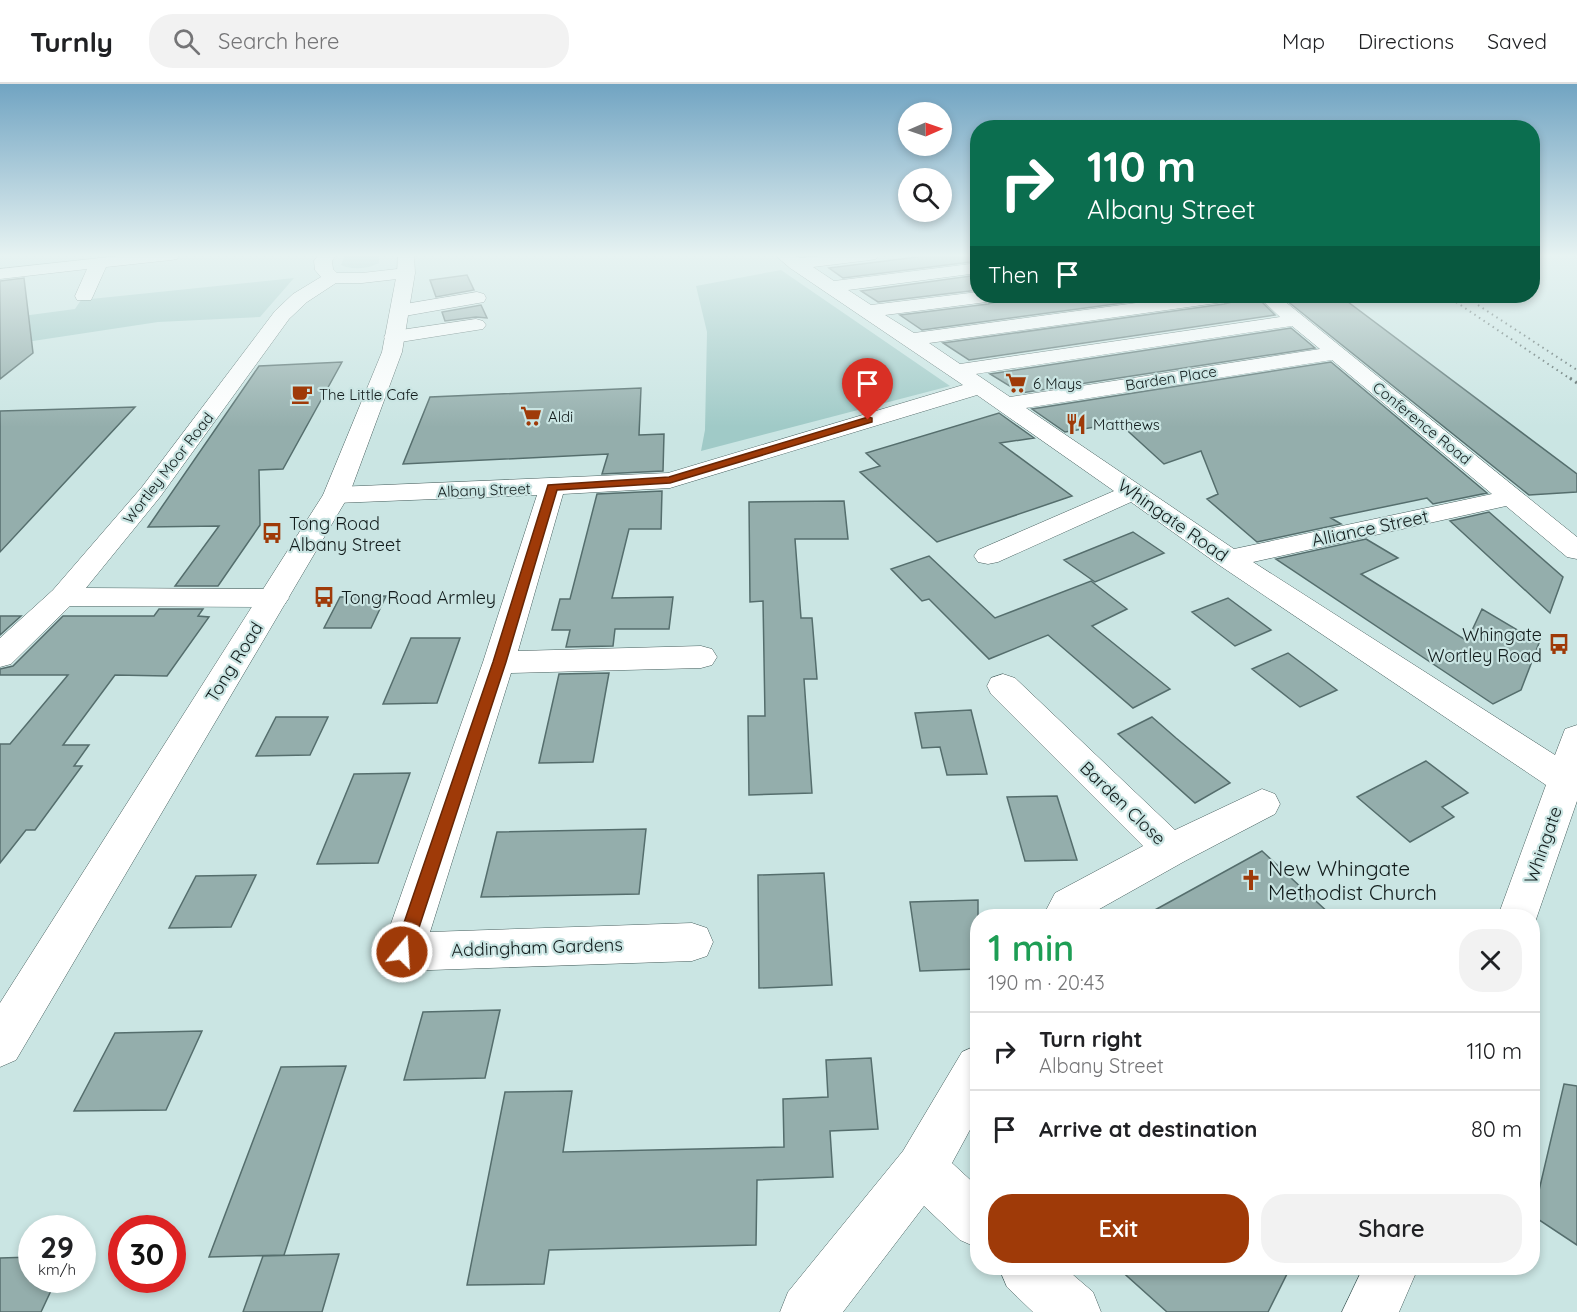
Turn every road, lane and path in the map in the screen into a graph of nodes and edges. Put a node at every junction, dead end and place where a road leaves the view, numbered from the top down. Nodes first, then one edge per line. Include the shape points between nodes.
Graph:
1 (285, 312) edge
2 (399, 312) edge
3 (870, 312) edge
4 (1108, 312) edge
5 (1287, 312) edge
6 (1296, 320) junction
7 (476, 325) dead end
8 (394, 337) junction
9 (910, 340) junction
10 (1337, 353) junction
11 (955, 371) junction
12 (979, 387) junction
13 (1006, 404) junction
14 (552, 487) junction
15 (1133, 492) junction
16 (336, 495) junction
17 (1512, 497) junction
18 (1577, 551) edge
19 (988, 556) dead end
20 (1229, 559) junction
21 (63, 597) junction
22 (274, 598) junction
23 (0, 656) edge
24 (701, 657) dead end
25 (499, 662) junction
26 (1002, 686) dead end
27 (1577, 738) edge
28 (1571, 784) edge
29 (1262, 804) dead end
30 (1172, 850) junction
31 (1067, 909) edge
32 (1521, 909) edge
33 (692, 942) dead end
34 (0, 1044) edge
35 (970, 1082) edge
36 (921, 1169) junction
37 (970, 1215) edge
38 (1033, 1275) edge
39 (1388, 1275) edge
40 (808, 1312) edge
41 (1073, 1312) edge
42 (1370, 1312) edge

1 - 21 street, Wortley Moor Road via 151,492
2 - 8 street, Tong Road
3 - 9 street, Whingate Road
4 - 9 street
5 - 6 street, Conference Road
6 - 10 street, Conference Road
6 - 11 street
7 - 8 street
8 - 16 street, Tong Road via 392,352
9 - 11 street, Whingate Road
10 - 13 street, Barden Place
10 - 17 street, Conference Road
11 - 12 street, Whingate Road
12 - 13 street, Whingate Road
12 - 14 street, Albany Street via 670,480
13 - 15 street, Whingate Road
14 - 16 street, Albany Street
14 - 25 street, Addingham Gardens
15 - 19 street
15 - 20 street, Whingate Road
16 - 22 street, Tong Road
17 - 18 street, Conference Road
17 - 20 street, Alliance Street
20 - 28 street, Whingate Road
21 - 22 street
21 - 23 street, Wortley Moor Road
22 - 34 street, Tong Road
24 - 25 street
25 - 33 street, Addingham Gardens via 402,952
26 - 30 street, Barden Close
27 - 28 street, Whingate
28 - 32 street, Whingate
29 - 30 street, Barden Close
30 - 31 street
35 - 36 street
36 - 37 street
36 - 40 street
38 - 41 street
39 - 42 street

